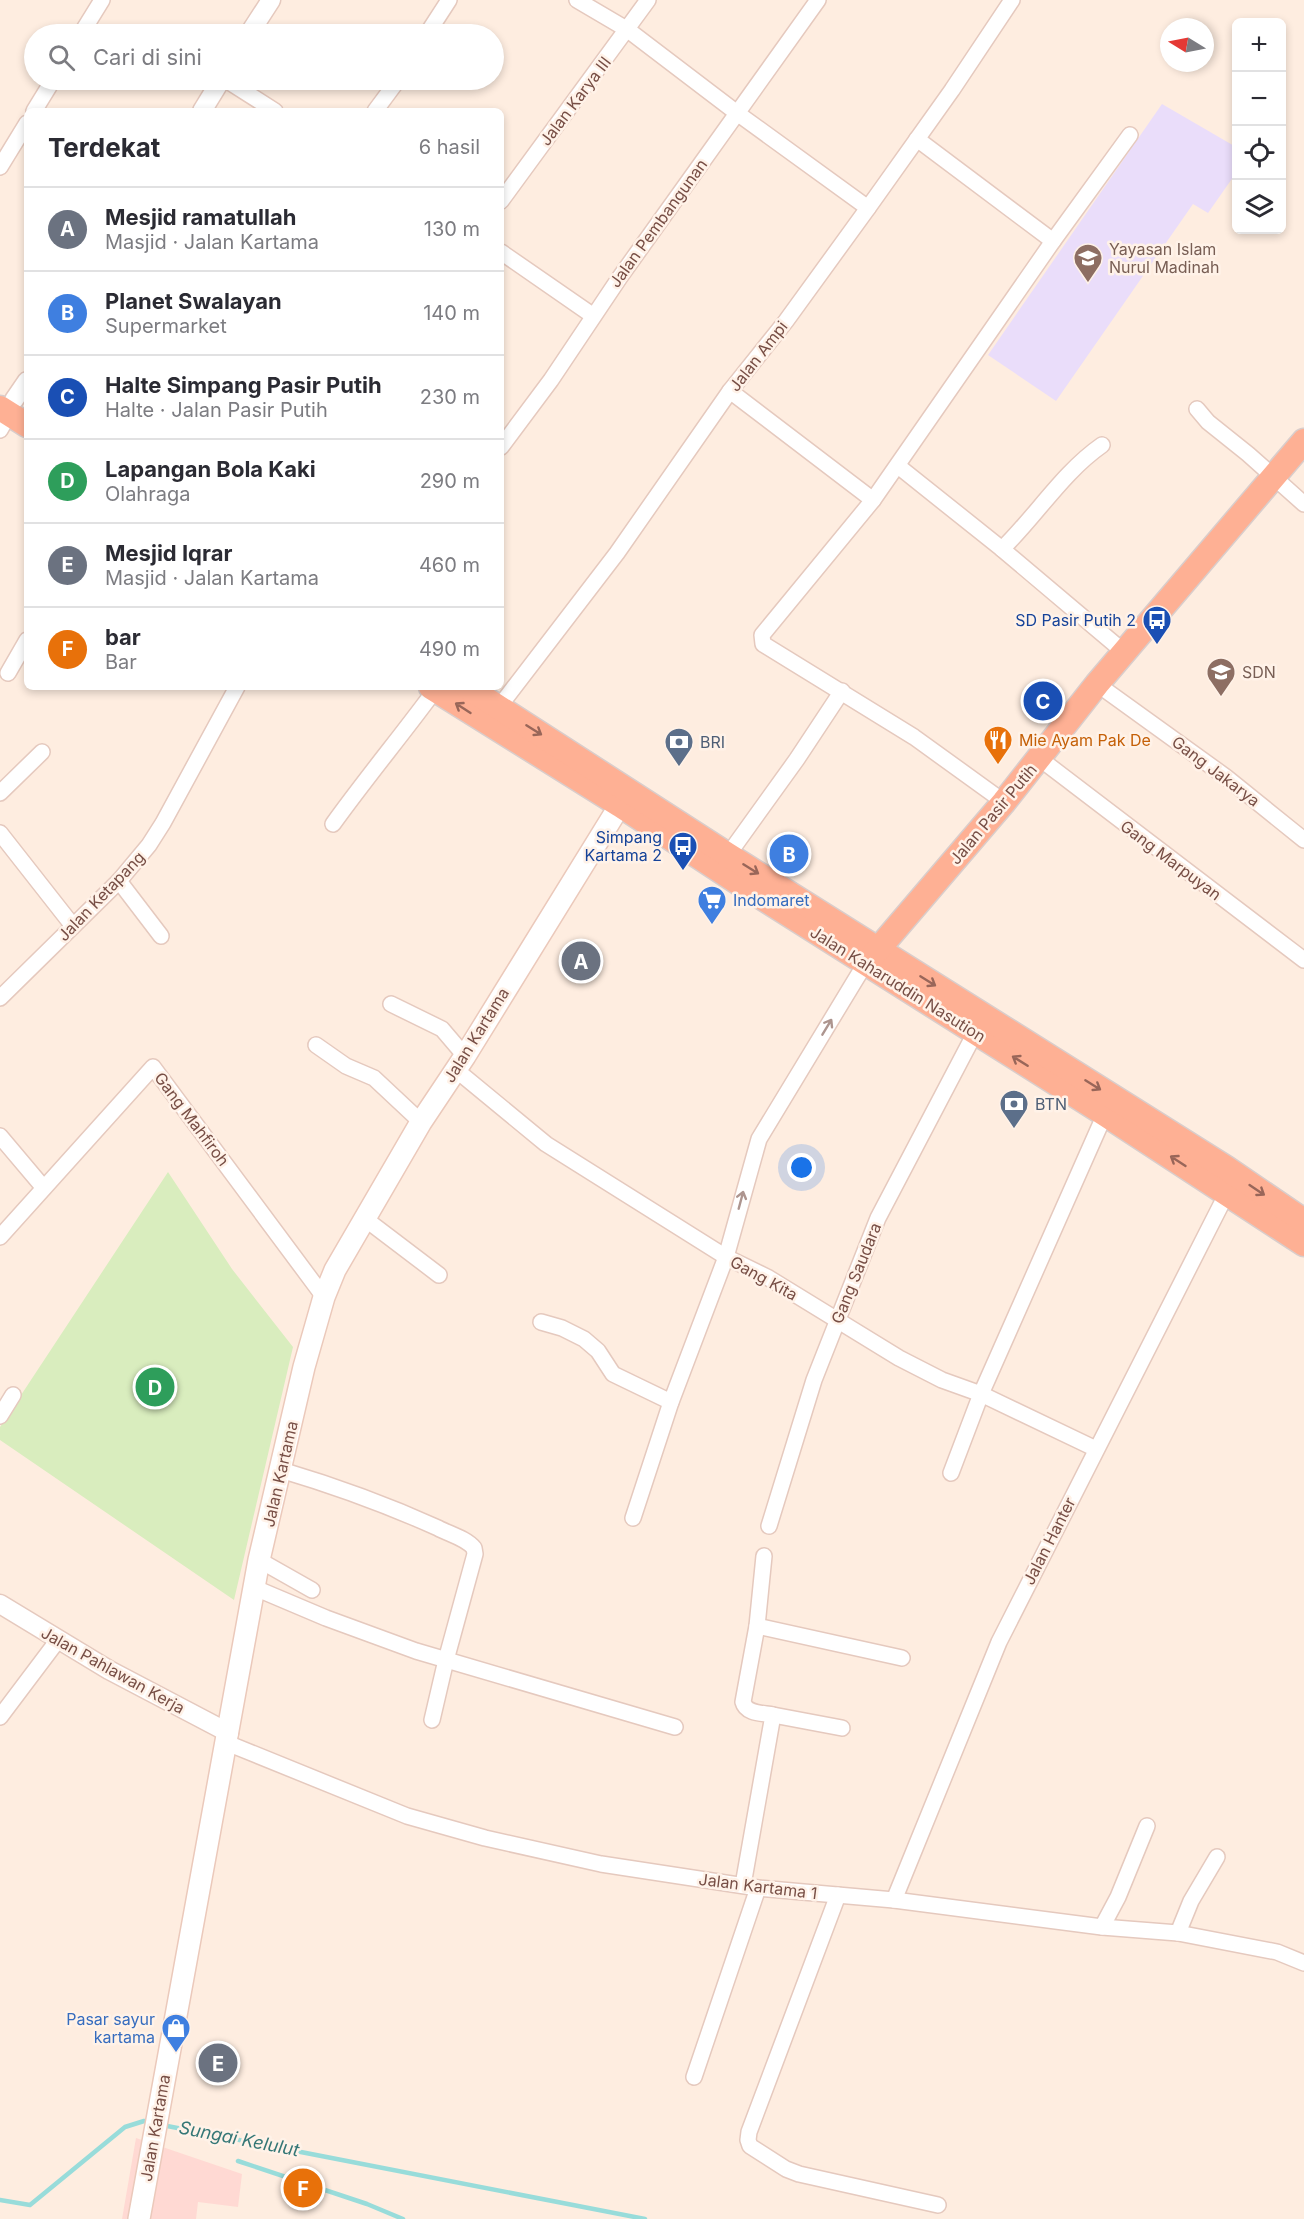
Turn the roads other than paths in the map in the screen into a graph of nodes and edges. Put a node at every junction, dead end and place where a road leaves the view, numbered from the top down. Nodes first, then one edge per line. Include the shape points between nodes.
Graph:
1 (102, 0) edge
2 (271, 0) edge
3 (448, 0) edge
4 (577, 0) edge
5 (648, 0) edge
6 (818, 0) edge
7 (1012, 0) edge
8 (87, 24) edge
9 (255, 24) edge
10 (433, 24) edge
11 (628, 30) junction
12 (47, 90) edge
13 (215, 90) edge
14 (242, 90) edge
15 (391, 90) edge
16 (36, 108) edge
17 (204, 108) edge
18 (270, 108) edge
19 (377, 108) edge
20 (737, 113) junction
21 (24, 128) edge
22 (1130, 135) dead end
23 (917, 139) junction
24 (0, 167) edge
25 (504, 197) edge
26 (868, 208) junction
27 (1053, 241) junction
28 (504, 254) edge
29 (592, 315) junction
30 (730, 391) junction
31 (1197, 410) dead end
32 (1304, 441) edge
33 (504, 443) edge
34 (1102, 445) dead end
35 (898, 466) junction
36 (1274, 477) junction
37 (873, 500) junction
38 (1304, 504) edge
39 (1002, 549) junction
40 (24, 645) edge
41 (1124, 652) junction
42 (8, 673) dead end
43 (1097, 684) junction
44 (235, 690) edge
45 (432, 690) edge
46 (436, 690) edge
47 (472, 690) edge
48 (842, 692) junction
49 (499, 707) junction
50 (42, 752) dead end
51 (1039, 758) junction
52 (0, 793) edge
53 (1004, 802) junction
54 (620, 805) junction
55 (333, 824) dead end
56 (0, 833) edge
57 (1304, 840) edge
58 (728, 855) junction
59 (119, 881) junction
60 (73, 926) junction
61 (161, 936) dead end
62 (872, 957) junction
63 (1304, 960) edge
64 (0, 998) edge
65 (391, 1004) dead end
66 (975, 1033) junction
67 (316, 1045) dead end
68 (460, 1062) junction
69 (1105, 1114) junction
70 (421, 1122) junction
71 (0, 1137) edge
72 (43, 1187) junction
73 (1227, 1193) junction
74 (364, 1218) junction
75 (1304, 1221) edge
76 (0, 1237) edge
77 (1304, 1244) edge
78 (726, 1257) junction
79 (439, 1275) dead end
80 (324, 1297) junction
81 (837, 1321) junction
82 (541, 1322) dead end
83 (981, 1394) junction
84 (13, 1395) dead end
85 (671, 1402) junction
86 (0, 1416) edge
87 (1096, 1449) junction
88 (281, 1470) junction
89 (951, 1473) dead end
90 (633, 1518) dead end
91 (770, 1526) dead end
92 (764, 1556) dead end
93 (259, 1560) junction
94 (255, 1588) junction
95 (312, 1590) dead end
96 (0, 1604) edge
97 (757, 1626) junction
98 (58, 1640) junction
99 (902, 1658) dead end
100 (446, 1660) junction
101 (773, 1715) junction
102 (0, 1717) edge
103 (432, 1720) dead end
104 (675, 1727) dead end
105 (842, 1728) dead end
106 (228, 1738) junction
107 (1147, 1826) dead end
108 (1217, 1857) dead end
109 (743, 1885) junction
110 (758, 1888) junction
111 (838, 1895) junction
112 (894, 1900) junction
113 (1102, 1927) junction
114 (1178, 1932) junction
115 (1304, 1963) edge
116 (694, 2077) dead end
117 (938, 2205) dead end
118 (139, 2219) edge

1 - 8 street
2 - 9 street
3 - 10 street
4 - 11 street
5 - 11 street, Jalan Karya III
6 - 20 street, Jalan Pembangunan
7 - 23 street, Jalan Ampi
11 - 20 street
11 - 25 street, Jalan Karya III
12 - 16 street
13 - 17 street
14 - 18 street
15 - 19 street
20 - 26 street
20 - 29 street, Jalan Pembangunan
21 - 24 street
22 - 27 street
23 - 26 street, Jalan Ampi
23 - 27 street
26 - 30 street, Jalan Ampi
27 - 35 street
28 - 29 street
29 - 33 street, Jalan Pembangunan via 551,380
30 - 37 street
30 - 49 street, Jalan Ampi via 617,554
31 - 36 street
32 - 36 highway, Jalan Pasir Putih
34 - 39 street via 1076,465
35 - 37 street
35 - 39 street
36 - 38 street
36 - 41 highway, Jalan Pasir Putih
37 - 48 street via 761,639 763,644
39 - 41 street
40 - 42 street
41 - 43 highway, Jalan Pasir Putih
43 - 51 highway, Jalan Pasir Putih
43 - 57 street, Gang Jakarya via 1226,777
44 - 59 street, Jalan Ketapang via 163,823
45 - 55 street
54 -> 46 highway, Jalan Kaharuddin Nasution
47 - 49 highway, Jalan Kaharuddin Nasution
48 - 53 street via 914,737
48 - 58 street
49 -> 58 highway, Jalan Kaharuddin Nasution
50 - 52 street
51 - 53 highway, Jalan Pasir Putih
51 - 63 street, Gang Marpuyan
53 - 62 highway, Jalan Pasir Putih
54 - 62 highway, Jalan Kaharuddin Nasution
54 - 68 main road, Jalan Kartama
56 - 60 street
58 -> 62 highway, Jalan Kaharuddin Nasution
59 - 60 street, Jalan Ketapang
59 - 61 street
60 - 64 street, Jalan Ketapang
62 - 66 highway, Jalan Kaharuddin Nasution
62 -> 75 highway, Jalan Kaharuddin Nasution via 1206,1156
78 -> 62 street via 759,1139
65 - 68 street, Gang Kita via 442,1029
69 -> 66 highway, Jalan Kaharuddin Nasution
66 - 81 street, Gang Saudara via 878,1218
67 - 70 street via 346,1066 374,1078
68 - 70 main road, Jalan Kartama
68 - 78 street, Gang Kita via 546,1144
73 -> 69 highway, Jalan Kaharuddin Nasution
69 - 83 street
70 - 74 main road, Jalan Kartama
71 - 72 street
72 - 76 street, Gang Mahfiroh
72 - 80 street, Gang Mahfiroh via 153,1067
73 - 77 highway, Jalan Kaharuddin Nasution
73 - 87 street, Jalan Hanter
74 - 79 street
74 - 80 main road, Jalan Kartama
78 - 81 street, Gang Kita via 767,1277
78 - 85 street
80 - 88 main road, Jalan Kartama
81 - 83 street, Gang Kita via 898,1358
81 - 91 street, Gang Saudara via 810,1391
82 - 85 street via 584,1339 613,1374
83 - 87 street, Gang Kita
83 - 89 street
84 - 86 street
85 - 90 street
87 - 112 street, Jalan Hanter via 999,1642
88 - 93 main road, Jalan Kartama
88 - 100 street via 375,1502 471,1544 475,1554
92 - 97 street
93 - 94 main road, Jalan Kartama
93 - 95 street
94 - 100 street via 326,1618
94 - 106 main road, Jalan Kartama
96 - 98 street, Jalan Pahlawan Kerja
97 - 99 street
97 - 101 street via 744,1705 749,1711
98 - 102 street
98 - 106 street, Jalan Pahlawan Kerja
100 - 103 street
100 - 104 street
101 - 105 street
101 - 109 street
106 - 109 street, Jalan Kartama 1 via 407,1816 601,1864
106 - 118 main road, Jalan Kartama
107 - 113 street
108 - 114 street
109 - 110 street, Jalan Kartama 1
110 - 111 street, Jalan Kartama 1
110 - 116 street
111 - 112 street, Jalan Kartama 1
111 - 117 street via 748,2140 750,2146 799,2174
112 - 113 street, Jalan Kartama 1
113 - 114 street, Jalan Kartama 1
114 - 115 street, Jalan Kartama 1 via 1276,1952

